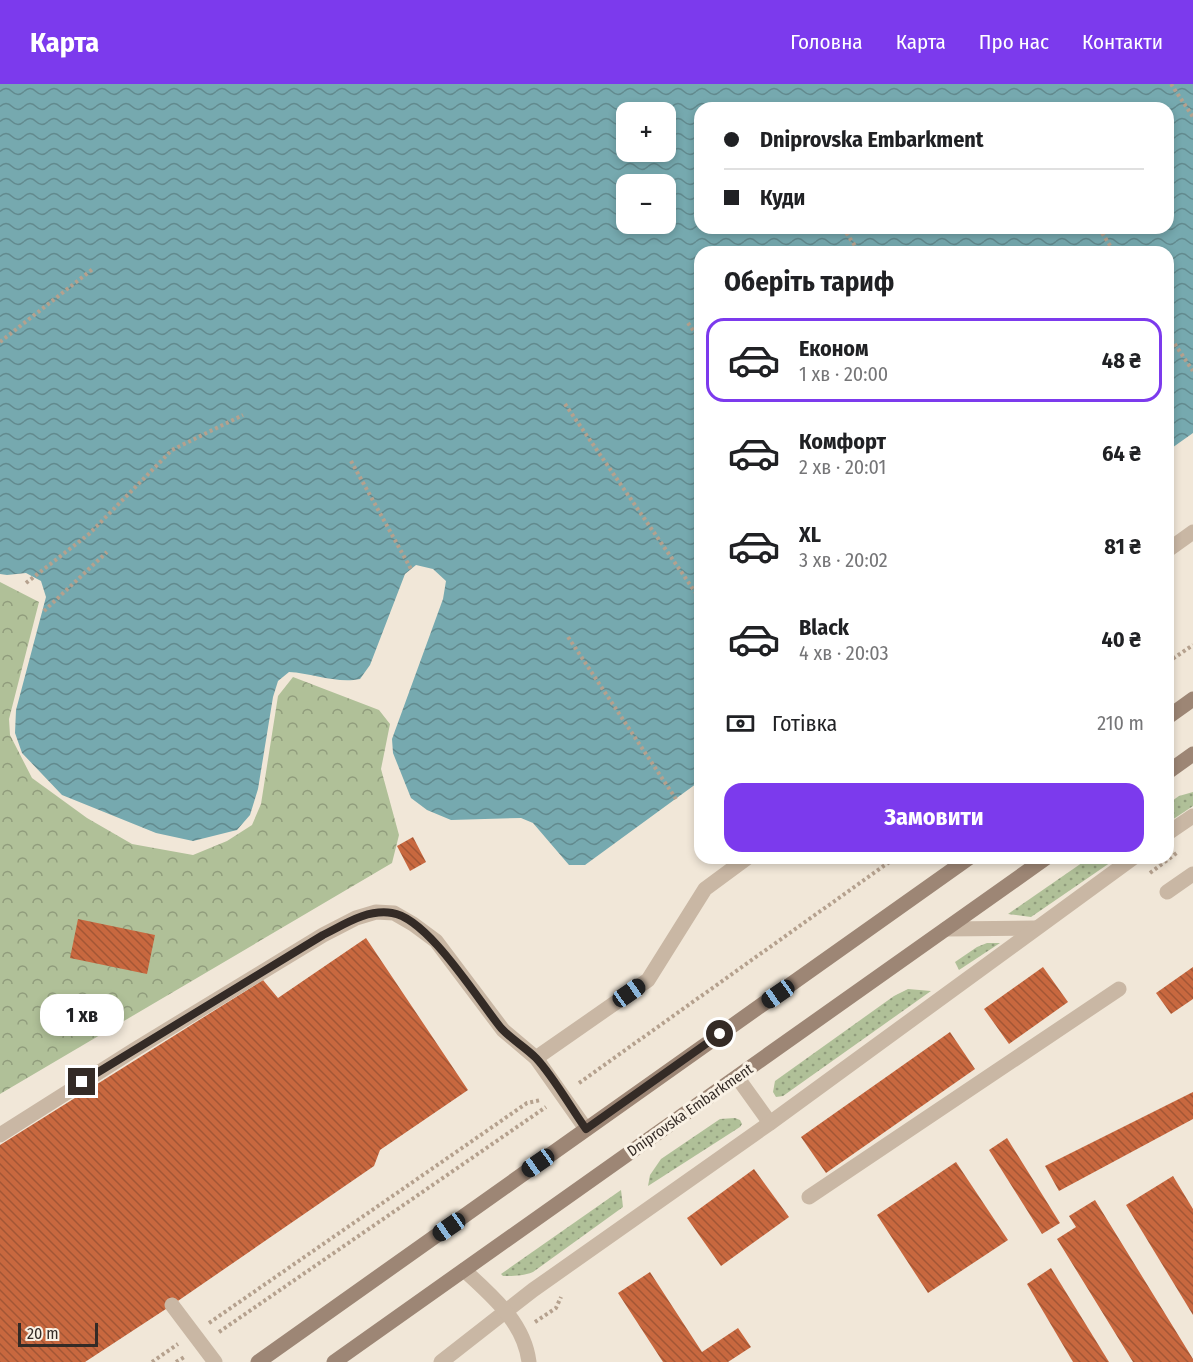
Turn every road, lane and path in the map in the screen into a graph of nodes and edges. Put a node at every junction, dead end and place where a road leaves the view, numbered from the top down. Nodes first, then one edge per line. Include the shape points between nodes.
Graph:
1 (1171, 84) edge
2 (1193, 117) edge
3 (94, 267) dead end
4 (688, 323) dead end
5 (694, 332) edge
6 (0, 342) edge
7 (1174, 343) edge
8 (1193, 371) edge
9 (565, 404) dead end
10 (243, 415) dead end
11 (351, 461) dead end
12 (1193, 532) edge
13 (1174, 546) edge
14 (107, 552) dead end
15 (411, 569) dead end
16 (26, 583) dead end
17 (694, 590) edge
18 (44, 610) dead end
19 (568, 637) dead end
20 (1193, 645) edge
21 (1174, 658) edge
22 (1193, 699) edge
23 (1174, 713) edge
24 (1193, 754) edge
25 (1174, 768) edge
26 (676, 799) dead end
27 (1193, 816) edge
28 (1174, 829) edge
29 (739, 864) edge
30 (887, 864) edge
31 (961, 864) edge
32 (1038, 864) edge
33 (1125, 864) edge
34 (1193, 874) edge
35 (1167, 892) dead end
36 (1035, 928) junction
37 (946, 929) junction
38 (1119, 989) dead end
39 (536, 1058) junction
40 (737, 1077) junction
41 (562, 1096) junction
42 (770, 1123) junction
43 (586, 1129) junction
44 (0, 1135) edge
45 (809, 1197) dead end
46 (464, 1270) junction
47 (172, 1305) dead end
48 (507, 1311) junction
49 (197, 1339) junction
50 (152, 1362) edge
51 (176, 1362) edge
52 (215, 1362) edge
53 (258, 1362) edge
54 (334, 1362) edge
55 (441, 1362) edge
56 (529, 1362) edge

1 - 2 path
3 - 6 path
4 - 5 path
7 - 8 path
9 - 17 path
10 - 16 path via 172,450 89,534
11 - 15 path
12 - 13 street
14 - 18 path
19 - 26 path
20 - 21 path
22 - 23 main road
24 - 25 main road
27 - 28 street
29 - 39 street via 705,889 648,980
30 - 41 path
31 - 43 main road
32 - 37 main road, Dniprovska Embarkment
33 - 36 street
34 - 35 street
36 - 37 street
36 - 42 street
37 - 40 main road, Dniprovska Embarkment
38 - 45 street
39 - 41 street
39 - 44 street via 503,1030 436,942 394,913 376,912 323,935
40 - 42 street
40 - 46 main road, Dniprovska Embarkment
41 - 43 street
41 - 49 path
41 - 49 path via 527,1103
42 - 48 street
43 - 53 main road
46 - 48 street
46 - 54 main road, Dniprovska Embarkment
47 - 49 street
48 - 55 street
48 - 56 street via 526,1344
49 - 50 path
49 - 51 path
49 - 52 street

